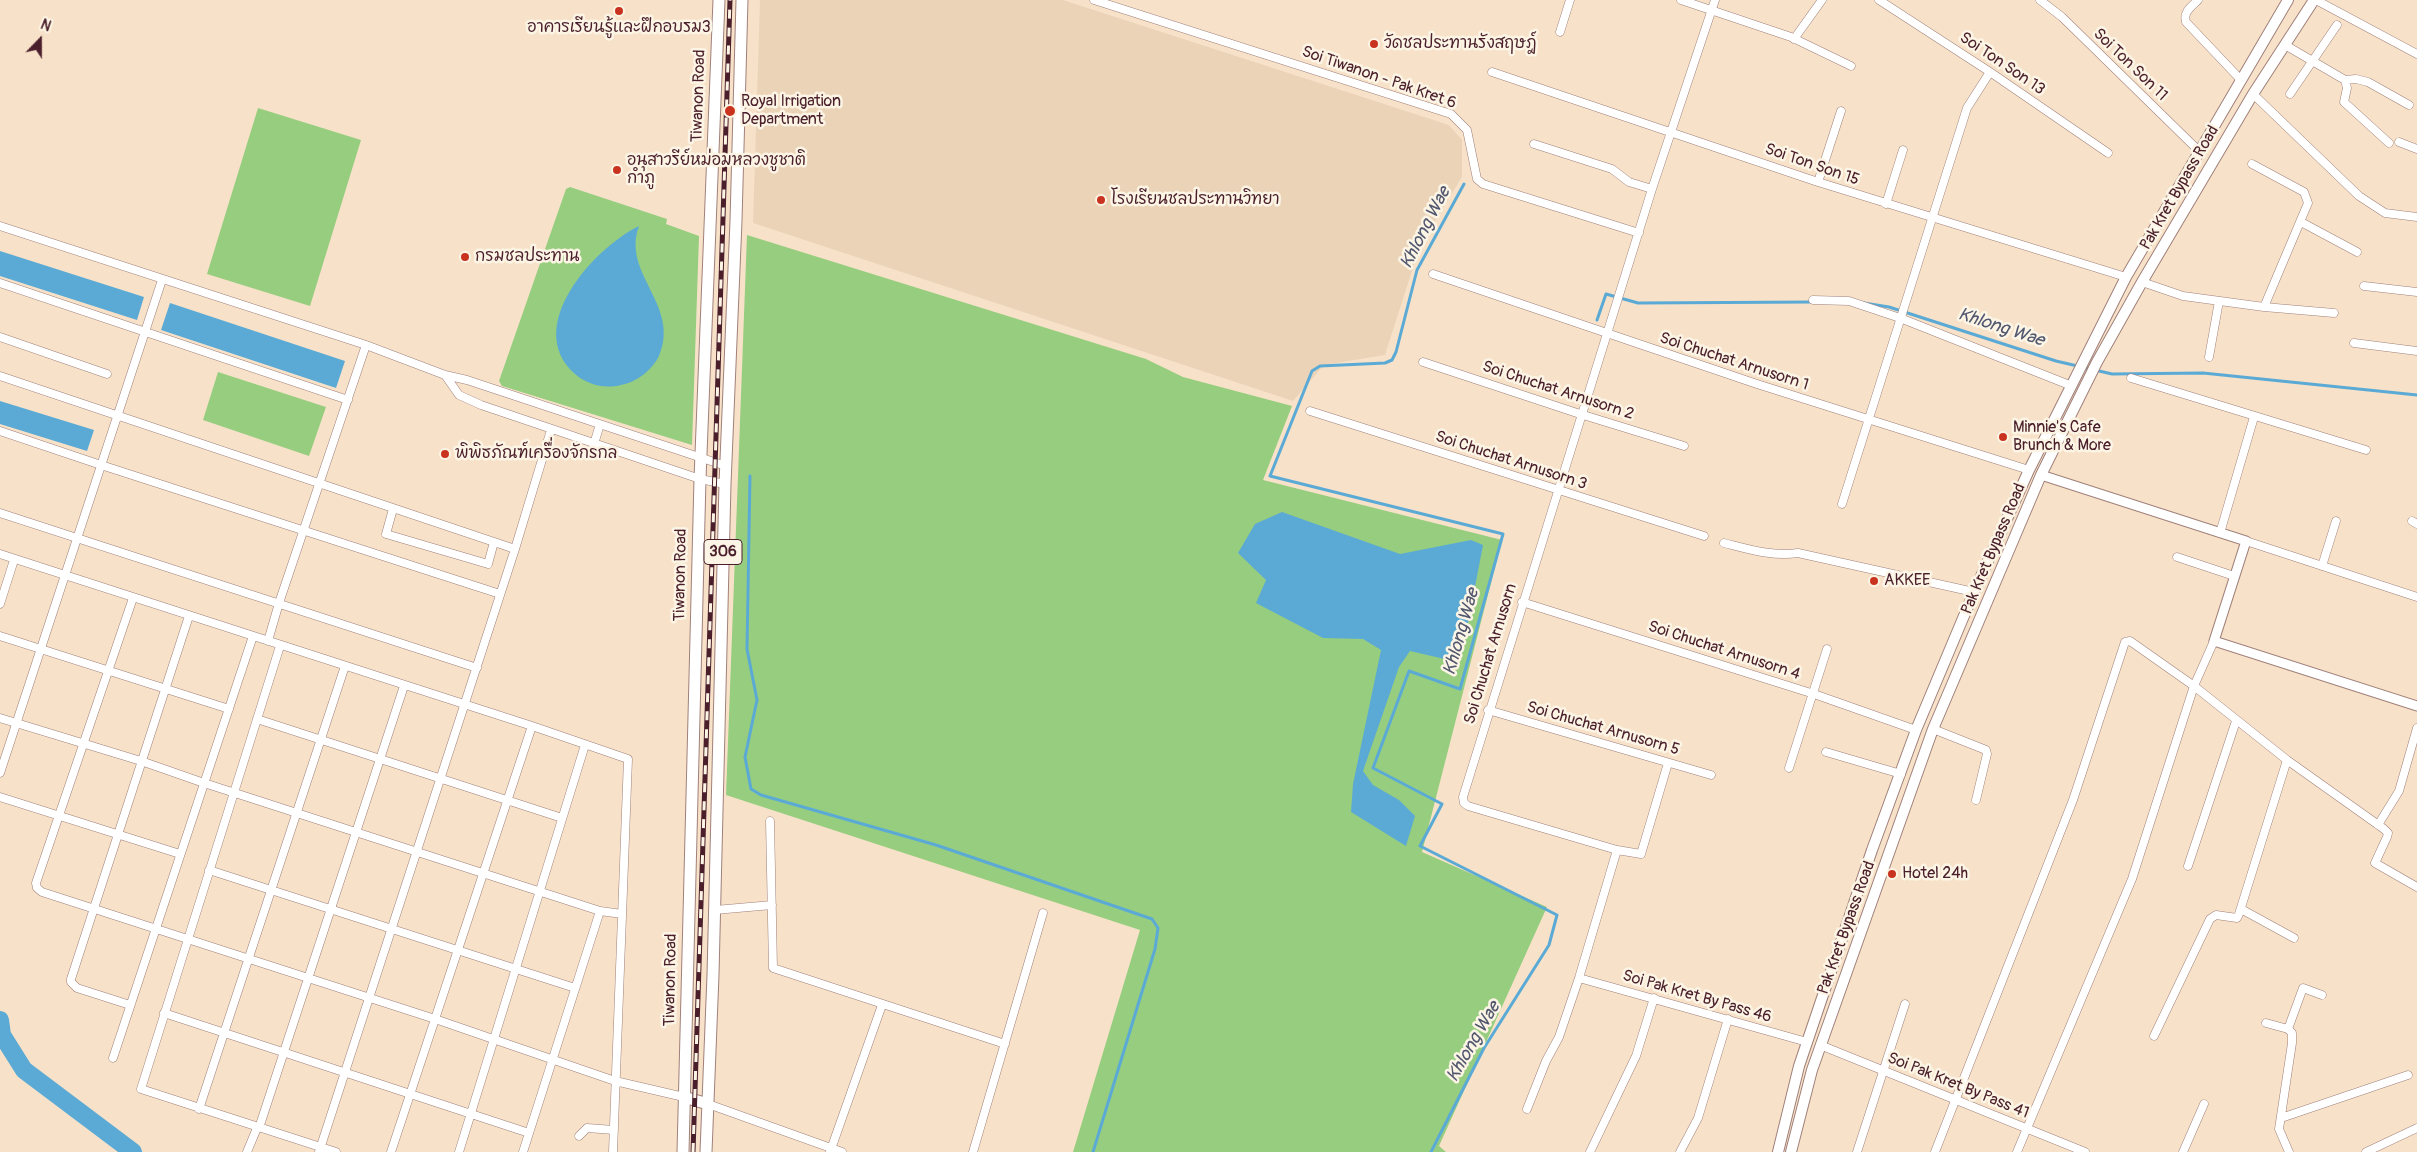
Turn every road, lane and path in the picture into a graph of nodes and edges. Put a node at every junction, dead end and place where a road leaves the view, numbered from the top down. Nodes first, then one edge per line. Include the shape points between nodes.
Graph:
1 (719, 0) edge
2 (742, 0) edge
3 (1094, 0) edge
4 (1570, 0) edge
5 (1681, 0) edge
6 (1715, 0) edge
7 (1822, 0) edge
8 (1878, 0) edge
9 (2040, 0) edge
10 (2198, 0) edge
11 (2288, 0) edge
12 (2315, 0) edge
13 (1712, 10) junction
14 (2336, 25) dead end
15 (1560, 32) dead end
16 (1794, 39) junction
17 (2285, 45) junction
18 (2417, 54) edge
19 (2313, 61) junction
20 (1851, 66) dead end
21 (1492, 72) dead end
22 (1990, 72) junction
23 (2241, 80) junction
24 (2345, 80) junction
25 (2253, 94) junction
26 (2290, 94) dead end
27 (2409, 105) dead end
28 (1841, 111) dead end
29 (1670, 131) junction
30 (2399, 142) dead end
31 (2389, 143) dead end
32 (1534, 144) dead end
33 (2417, 149) edge
34 (1903, 150) dead end
35 (2199, 151) junction
36 (2108, 154) dead end
37 (2252, 164) dead end
38 (1818, 182) junction
39 (1652, 189) junction
40 (1886, 204) junction
41 (2417, 217) edge
42 (1932, 218) junction
43 (2301, 222) junction
44 (0, 226) edge
45 (1639, 234) junction
46 (2357, 252) dead end
47 (1433, 274) dead end
48 (2126, 277) junction
49 (162, 280) junction
50 (2142, 282) junction
51 (0, 283) edge
52 (2364, 286) dead end
53 (2417, 292) edge
54 (1814, 300) dead end
55 (2219, 301) junction
56 (2264, 307) junction
57 (2334, 313) dead end
58 (1900, 316) junction
59 (145, 331) junction
60 (1606, 334) junction
61 (0, 337) edge
62 (2354, 343) dead end
63 (366, 345) junction
64 (2417, 351) edge
65 (2209, 357) dead end
66 (1423, 362) dead end
67 (107, 374) dead end
68 (445, 375) junction
69 (0, 376) edge
70 (2131, 378) dead end
71 (2073, 385) junction
72 (348, 400) junction
73 (1310, 411) dead end
74 (1580, 414) junction
75 (117, 416) junction
76 (2254, 417) junction
77 (1868, 418) junction
78 (600, 424) junction
79 (0, 430) edge
80 (551, 430) junction
81 (594, 444) junction
82 (1684, 446) dead end
83 (2366, 450) dead end
84 (702, 459) junction
85 (102, 465) junction
86 (726, 466) junction
87 (2029, 470) junction
88 (2041, 475) junction
89 (700, 479) junction
90 (725, 484) junction
91 (320, 485) junction
92 (1557, 490) junction
93 (1842, 504) dead end
94 (393, 509) junction
95 (0, 514) edge
96 (2336, 521) dead end
97 (304, 531) junction
98 (2220, 533) junction
99 (1704, 536) dead end
100 (77, 537) junction
101 (2246, 541) junction
102 (494, 542) junction
103 (1724, 543) dead end
104 (516, 549) junction
105 (0, 554) edge
106 (2177, 557) dead end
107 (14, 560) junction
108 (2322, 566) junction
109 (66, 575) junction
110 (2234, 576) junction
111 (1974, 592) junction
112 (500, 594) junction
113 (2417, 597) edge
114 (134, 598) junction
115 (1522, 602) junction
116 (279, 603) junction
117 (0, 604) edge
118 (189, 616) junction
119 (0, 636) edge
120 (253, 636) junction
121 (268, 641) junction
122 (2214, 641) junction
123 (280, 646) junction
124 (42, 649) junction
125 (1827, 649) dead end
126 (345, 666) junction
127 (477, 668) junction
128 (109, 671) junction
129 (404, 686) junction
130 (2194, 686) junction
131 (164, 689) junction
132 (1814, 694) junction
133 (465, 705) junction
134 (2417, 706) edge
135 (229, 709) junction
136 (1488, 710) junction
137 (0, 718) edge
138 (256, 719) junction
139 (2236, 721) junction
140 (18, 723) junction
141 (532, 726) junction
142 (2417, 728) edge
143 (1933, 729) junction
144 (1916, 730) junction
145 (321, 739) junction
146 (84, 743) junction
147 (586, 745) junction
148 (2415, 747) edge
149 (1826, 752) dead end
150 (380, 759) junction
151 (2287, 760) junction
152 (141, 761) junction
153 (1668, 762) junction
154 (1788, 768) dead end
155 (0, 773) edge
156 (1901, 774) junction
157 (1710, 775) dead end
158 (441, 778) junction
159 (204, 783) junction
160 (234, 793) junction
161 (0, 797) edge
162 (508, 799) junction
163 (1976, 800) dead end
164 (297, 813) junction
165 (58, 816) junction
166 (562, 818) junction
167 (770, 821) dead end
168 (2378, 825) junction
169 (356, 832) junction
170 (117, 836) junction
171 (1617, 850) junction
172 (417, 852) junction
173 (180, 854) junction
174 (2188, 866) dead end
175 (209, 870) junction
176 (484, 872) junction
177 (2417, 886) edge
178 (272, 889) junction
179 (540, 892) junction
180 (772, 905) junction
181 (93, 908) junction
182 (331, 909) junction
183 (2241, 909) junction
184 (715, 910) junction
185 (600, 911) junction
186 (1043, 912) dead end
187 (622, 914) junction
188 (392, 928) junction
189 (156, 929) junction
190 (2294, 938) dead end
191 (188, 939) junction
192 (458, 949) junction
193 (249, 959) junction
194 (516, 969) junction
195 (1579, 978) junction
196 (308, 979) junction
197 (575, 988) junction
198 (2322, 994) dead end
199 (1654, 998) junction
200 (369, 999) junction
201 (1905, 1004) dead end
202 (130, 1005) junction
203 (882, 1005) junction
204 (164, 1013) junction
205 (435, 1019) junction
206 (1728, 1019) junction
207 (2266, 1023) dead end
208 (2288, 1029) junction
209 (224, 1032) junction
210 (2154, 1036) dead end
211 (494, 1040) junction
212 (1807, 1042) junction
213 (1004, 1044) junction
214 (1820, 1045) junction
215 (284, 1052) junction
216 (113, 1058) dead end
217 (553, 1060) junction
218 (1883, 1070) junction
219 (345, 1072) junction
220 (2408, 1075) dead end
221 (615, 1081) junction
222 (411, 1093) junction
223 (684, 1097) junction
224 (1956, 1099) junction
225 (708, 1104) junction
226 (2204, 1104) dead end
227 (200, 1109) junction
228 (1527, 1109) dead end
229 (470, 1114) junction
230 (2280, 1118) junction
231 (258, 1128) junction
232 (2417, 1128) edge
233 (2026, 1129) junction
234 (614, 1130) junction
235 (529, 1133) junction
236 (579, 1136) dead end
237 (2067, 1149) edge
238 (320, 1150) edge
239 (831, 1150) edge
240 (247, 1152) edge
241 (336, 1152) edge
242 (391, 1152) edge
243 (459, 1152) edge
244 (523, 1152) edge
245 (613, 1152) edge
246 (684, 1152) edge
247 (706, 1152) edge
248 (842, 1152) edge
249 (973, 1152) edge
250 (1590, 1152) edge
251 (1680, 1152) edge
252 (1778, 1152) edge
253 (1791, 1152) edge
254 (1857, 1152) edge
255 (1935, 1152) edge
256 (2017, 1152) edge
257 (2085, 1152) edge
258 (2183, 1152) edge
259 (2289, 1152) edge
260 (2366, 1152) edge

1 - 84 main road, Tiwanon Road / 306
2 - 86 main road, 306
3 - 45 street, Soi Tiwanon - Pak Kret 6 via 1451,114 1467,130 1477,179 1483,184
4 - 15 street
5 - 13 street
6 - 13 street, Soi Chuchat Arnusorn
7 - 16 street
8 - 22 street, Soi Ton Son 13
9 - 35 street, Soi Ton Son 11 via 2062,17
10 - 23 street via 2186,12 2186,22
11 - 23 main road, Pak Kret Bypass Road
12 - 17 main road, Pak Kret Bypass Road
12 - 18 street
13 - 16 street
13 - 29 street, Soi Chuchat Arnusorn
14 - 19 street
16 - 20 street
17 - 19 street
17 - 25 main road, Pak Kret Bypass Road
19 - 24 street
19 - 26 street
21 - 29 street, Soi Ton Son 15
22 - 36 street, Soi Ton Son 13
22 - 42 street via 1967,108
23 - 35 main road, Pak Kret Bypass Road
24 - 27 street via 2356,78 2368,82
24 - 31 street via 2344,102
25 - 41 street via 2359,196 2385,214
25 - 50 main road, Pak Kret Bypass Road
28 - 38 street
29 - 38 street, Soi Ton Son 15
29 - 39 street, Soi Chuchat Arnusorn
30 - 33 street
32 - 39 street via 1612,169 1629,182
34 - 40 street
35 - 48 main road, Pak Kret Bypass Road
37 - 43 street via 2304,192 2308,203
38 - 40 street, Soi Ton Son 15
39 - 45 street, Soi Chuchat Arnusorn
40 - 42 street, Soi Ton Son 15
42 - 48 street, Soi Ton Son 15
42 - 58 street
43 - 46 street
43 - 56 street
44 - 49 street
45 - 60 street, Soi Chuchat Arnusorn
47 - 60 street, Soi Chuchat Arnusorn 1
48 - 71 main road, Pak Kret Bypass Road
49 - 59 street
49 - 63 street
50 - 55 street via 2183,296
50 - 88 main road, Pak Kret Bypass Road via 2097,362
51 - 59 street
52 - 53 street
54 - 58 street via 1849,301
55 - 56 street
55 - 65 street
56 - 57 street
58 - 71 street
58 - 77 street
59 - 72 street
59 - 75 street
60 - 74 street, Soi Chuchat Arnusorn
60 - 77 street, Soi Chuchat Arnusorn 1
61 - 67 street
62 - 64 street
63 - 68 street
63 - 72 street
66 - 74 street, Soi Chuchat Arnusorn 2
68 - 78 street
68 - 80 street via 459,395
69 - 75 street
70 - 76 street
71 - 87 main road, Pak Kret Bypass Road
72 - 91 street
73 - 92 street, Soi Chuchat Arnusorn 3
74 - 82 street, Soi Chuchat Arnusorn 2
74 - 92 street, Soi Chuchat Arnusorn
75 - 85 street
75 - 91 street
76 - 83 street
76 - 98 street
77 - 87 street, Soi Chuchat Arnusorn 1
77 - 93 street
78 - 81 street
78 - 84 street
79 - 85 street
80 - 81 street
80 - 104 street
81 - 89 street
84 - 86 street
84 - 89 main road, Tiwanon Road / 306
85 - 97 street
85 - 100 street
86 - 90 main road, 306
87 - 111 main road, Pak Kret Bypass Road
88 - 98 street
88 - 143 main road, Pak Kret Bypass Road
89 - 90 street
89 - 223 main road, Tiwanon Road / 306
90 - 184 main road, 306
91 - 94 street
91 - 97 street
92 - 99 street, Soi Chuchat Arnusorn 3
92 - 115 street, Soi Chuchat Arnusorn
94 - 102 street
94 - 102 street via 386,534 488,564
95 - 100 street
96 - 108 street
97 - 112 street
97 - 116 street
98 - 101 street
100 - 109 street
100 - 116 street
101 - 108 street
101 - 110 street
102 - 104 street
103 - 111 street via 1782,555 1798,553
104 - 112 street
105 - 107 street
106 - 110 street
107 - 109 street
107 - 117 street
108 - 113 street
109 - 114 street
109 - 124 street
110 - 122 street
111 - 144 main road, Pak Kret Bypass Road
112 - 127 street
114 - 118 street
114 - 128 street
115 - 132 street, Soi Chuchat Arnusorn 4
115 - 136 street, Soi Chuchat Arnusorn
116 - 121 street
116 - 127 street
118 - 120 street
118 - 131 street
119 - 124 street
120 - 121 street
120 - 135 street
121 - 123 street
122 - 130 street
122 - 134 street
123 - 126 street
123 - 138 street
124 - 128 street
124 - 140 street
125 - 132 street
126 - 129 street
126 - 145 street
127 - 133 street
128 - 131 street
128 - 146 street
129 - 133 street
129 - 150 street
130 - 139 street
130 - 224 street via 2130,641 2122,645 2073,800
130 - 233 street via 2132,879
131 - 135 street
131 - 152 street
132 - 144 street, Soi Chuchat Arnusorn 4
132 - 154 street
133 - 141 street
133 - 158 street
135 - 159 street
136 - 153 street, Soi Chuchat Arnusorn 5
136 - 171 street, Soi Chuchat Arnusorn via 1463,796 1464,803
137 - 140 street
138 - 145 street
138 - 160 street
139 - 151 street
139 - 174 street
140 - 146 street
140 - 155 street
141 - 147 street
141 - 162 street
142 - 148 street
143 - 163 street via 1986,750
143 - 214 main road, Pak Kret Bypass Road
144 - 156 main road, Pak Kret Bypass Road
145 - 150 street
145 - 164 street
146 - 152 street
146 - 165 street
147 - 166 street
147 - 187 street via 628,759
148 - 168 street via 2399,791
149 - 156 street
150 - 158 street
150 - 169 street
151 - 168 street
151 - 183 street
152 - 159 street
152 - 170 street
153 - 157 street, Soi Chuchat Arnusorn 5
153 - 171 street via 1641,854
156 - 212 main road, Pak Kret Bypass Road
158 - 162 street
158 - 172 street
159 - 160 street
159 - 173 street
160 - 164 street
160 - 175 street
161 - 165 street
162 - 166 street
162 - 176 street
164 - 169 street
164 - 178 street
165 - 170 street
165 - 181 street via 37,888
166 - 179 street
167 - 180 street
168 - 177 street via 2388,833 2375,863
169 - 172 street
169 - 182 street
170 - 173 street
170 - 181 street
171 - 195 street
172 - 176 street
172 - 188 street
173 - 189 street
175 - 178 street
175 - 191 street
176 - 179 street
176 - 192 street
178 - 182 street
178 - 193 street
179 - 185 street
179 - 194 street
180 - 184 street
180 - 203 street via 773,968
181 - 189 street
181 - 202 street via 71,982 77,988
182 - 188 street
182 - 196 street
183 - 190 street
183 - 210 street via 2237,918 2216,915 2210,919
184 - 225 main road, 306
185 - 187 street
185 - 197 street
186 - 213 street
187 - 221 street
188 - 192 street
188 - 200 street
189 - 191 street
189 - 202 street
191 - 193 street
191 - 204 street
192 - 194 street
192 - 205 street
193 - 196 street
193 - 209 street
194 - 197 street
194 - 211 street
195 - 199 street, Soi Pak Kret By Pass 46
195 - 228 street via 1559,1037
196 - 200 street
196 - 215 street
197 - 217 street
198 - 208 street via 2303,988
199 - 206 street, Soi Pak Kret By Pass 46
199 - 250 street via 1636,1056
200 - 205 street
200 - 219 street
201 - 218 street
202 - 216 street
203 - 213 street
203 - 239 street
204 - 209 street
204 - 227 street via 141,1089
205 - 211 street
205 - 222 street
206 - 212 street, Soi Pak Kret By Pass 46
206 - 251 street via 1698,1118
207 - 208 street
208 - 230 street via 2292,1033 2292,1043
209 - 215 street
209 - 227 street
211 - 217 street
211 - 229 street
212 - 252 main road, Pak Kret Bypass Road
213 - 249 street
214 - 218 street, Soi Pak Kret By Pass 41
214 - 253 main road, Pak Kret Bypass Road
215 - 219 street
215 - 231 street
217 - 221 street
217 - 235 street
218 - 224 street, Soi Pak Kret By Pass 41
218 - 254 street
219 - 222 street
219 - 238 street
220 - 230 street
221 - 223 street
221 - 234 street
222 - 229 street
222 - 242 street
223 - 225 main road
223 - 246 main road, Tiwanon Road / 306
224 - 233 street, Soi Pak Kret By Pass 41
224 - 255 street
225 - 239 street
225 - 247 main road, 306
226 - 258 street
227 - 231 street
229 - 235 street
229 - 243 street
230 - 259 street via 2279,1129
231 - 238 street
231 - 240 street
232 - 260 street
233 - 237 street, Soi Pak Kret By Pass 41
233 - 256 street
234 - 236 street via 587,1128
234 - 245 street
235 - 244 street
237 - 257 street, Soi Pak Kret By Pass 41
238 - 241 street
239 - 248 street

